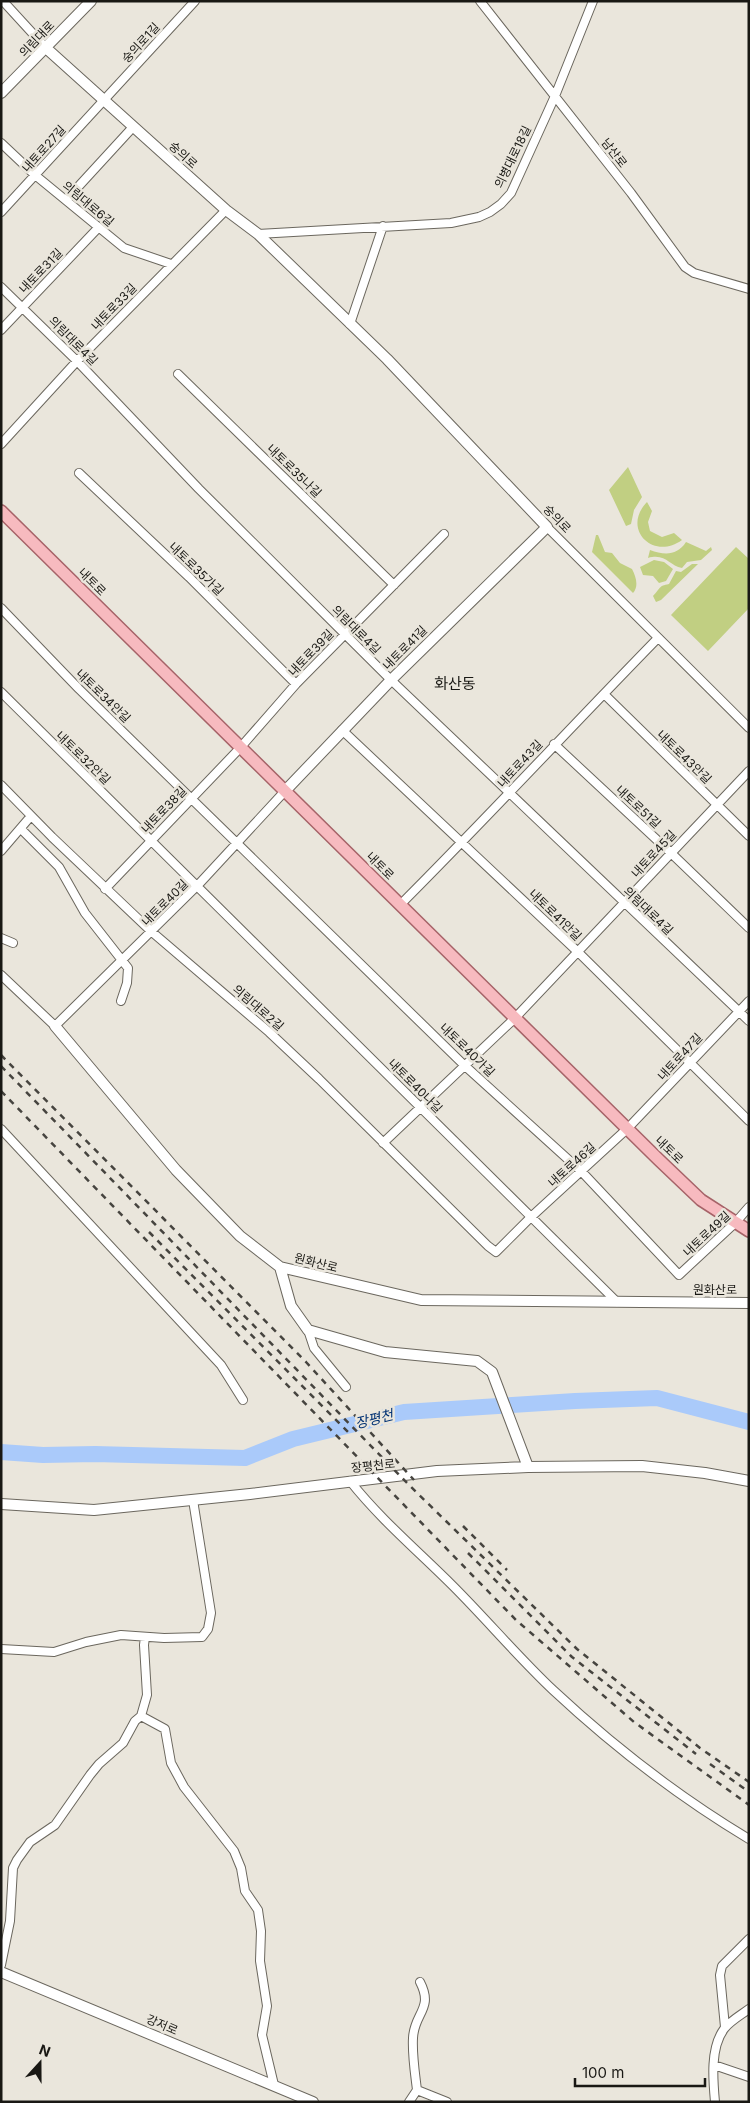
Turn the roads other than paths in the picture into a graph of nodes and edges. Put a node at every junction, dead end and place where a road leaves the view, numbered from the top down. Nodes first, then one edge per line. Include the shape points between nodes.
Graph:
1 (3, 1) edge
2 (91, 1) edge
3 (195, 1) edge
4 (480, 1) edge
5 (593, 1) edge
6 (46, 48) junction
7 (1, 93) edge
8 (555, 96) junction
9 (104, 100) junction
10 (133, 127) junction
11 (1, 143) edge
12 (36, 175) junction
13 (66, 200) junction
14 (226, 210) junction
15 (1, 212) edge
16 (384, 226) junction
17 (98, 228) junction
18 (258, 234) junction
19 (171, 264) junction
20 (1, 287) edge
21 (749, 290) edge
22 (23, 307) junction
23 (350, 324) junction
24 (1, 330) edge
25 (77, 361) junction
26 (178, 374) dead end
27 (1, 444) edge
28 (79, 473) dead end
29 (1, 511) edge
30 (547, 527) junction
31 (444, 534) dead end
32 (394, 585) junction
33 (1, 608) edge
34 (345, 634) junction
35 (658, 639) junction
36 (391, 680) junction
37 (296, 684) junction
38 (1, 692) edge
39 (604, 694) junction
40 (749, 728) edge
41 (342, 730) junction
42 (554, 744) junction
43 (240, 748) junction
44 (749, 771) edge
45 (1, 785) edge
46 (285, 792) junction
47 (510, 792) junction
48 (192, 798) junction
49 (715, 804) junction
50 (31, 816) junction
51 (21, 829) junction
52 (749, 836) edge
53 (152, 839) junction
54 (238, 842) junction
55 (463, 842) junction
56 (1, 851) edge
57 (671, 853) junction
58 (198, 885) junction
59 (105, 889) junction
60 (624, 903) junction
61 (400, 905) junction
62 (749, 928) edge
63 (152, 932) junction
64 (1, 938) edge
65 (13, 944) dead end
66 (578, 952) junction
67 (123, 960) junction
68 (1, 975) edge
69 (749, 1001) edge
70 (121, 1002) dead end
71 (738, 1012) junction
72 (515, 1018) junction
73 (749, 1022) edge
74 (55, 1026) junction
75 (464, 1064) junction
76 (690, 1064) junction
77 (420, 1108) junction
78 (749, 1121) edge
79 (628, 1128) junction
80 (1, 1130) edge
81 (384, 1143) junction
82 (582, 1172) junction
83 (749, 1207) edge
84 (531, 1217) junction
85 (735, 1223) junction
86 (749, 1231) edge
87 (496, 1252) joint
88 (280, 1267) junction
89 (678, 1275) joint
90 (617, 1302) junction
91 (749, 1303) edge
92 (308, 1330) junction
93 (346, 1387) dead end
94 (243, 1400) dead end
95 (528, 1467) junction
96 (350, 1481) junction
97 (749, 1481) edge
98 (194, 1500) junction
99 (1, 1504) edge
100 (145, 1637) junction
101 (1, 1649) edge
102 (141, 1716) junction
103 (749, 1839) edge
104 (749, 1939) edge
105 (1, 1964) edge
106 (1, 1972) edge
107 (420, 1982) dead end
108 (749, 2010) edge
109 (725, 2027) junction
110 (714, 2065) junction
111 (749, 2078) edge
112 (274, 2085) junction
113 (417, 2090) junction
114 (313, 2102) edge
115 (409, 2102) edge
116 (447, 2102) edge
117 (715, 2102) edge

1 - 6 street, 숭의로
2 - 6 street, 의림대로
3 - 9 street, 숭의로1길
4 - 8 street, 남산로
5 - 8 street, 의병대로18길
6 - 7 street, 의림대로
6 - 9 street, 숭의로
8 - 16 street, 의병대로18길 via 511,192 501,204 479,217 451,223
8 - 21 street, 남산로 via 685,267 694,273
9 - 10 street, 숭의로
9 - 12 street, 내토로27길
10 - 13 street
10 - 14 street, 숭의로
11 - 12 street, 의림대로6길
12 - 13 street, 의림대로6길
12 - 15 street, 내토로27길
13 - 17 street, 의림대로6길
14 - 18 street, 숭의로
14 - 19 street, 내토로33길
16 - 18 street, 의병대로18길
16 - 23 street
17 - 19 street, 의림대로6길 via 124,248
17 - 22 street, 내토로31길
18 - 23 street, 숭의로
19 - 25 street, 내토로33길
20 - 22 street, 의림대로4길
22 - 24 street, 내토로31길
22 - 25 street, 의림대로4길
23 - 30 street, 숭의로
25 - 27 street, 내토로33길
25 - 34 street, 의림대로4길 via 199,489
26 - 32 street, 내토로35나길
28 - 37 street, 내토로35가길
29 - 43 main road, 내토로
30 - 35 street, 숭의로
30 - 36 street, 내토로41길
31 - 32 street, 내토로39길
32 - 34 street, 내토로39길
33 - 48 street, 내토로34안길
34 - 36 street, 의림대로4길
34 - 37 street, 내토로39길
35 - 39 street, 내토로43길
35 - 40 street, 숭의로
36 - 41 street, 내토로41길
36 - 47 street, 의림대로4길
37 - 43 street, 내토로39길
38 - 53 street, 내토로32안길
39 - 42 street, 내토로43길
39 - 49 street, 내토로43안길
41 - 46 street, 내토로41길
41 - 55 street, 내토로41안길
42 - 47 street, 내토로43길
42 - 57 street, 내토로51길
43 - 46 main road, 내토로
43 - 48 street, 내토로38길
44 - 49 street, 내토로45길
45 - 50 street, 의림대로2길
46 - 54 street, 내토로40길
46 - 61 main road, 내토로
47 - 55 street, 내토로43길
47 - 60 street, 의림대로4길
48 - 53 street, 내토로38길
48 - 54 street, 내토로34안길
49 - 52 street, 내토로43안길
49 - 57 street, 내토로45길
50 - 51 street
50 - 59 street, 의림대로2길
51 - 56 street
51 - 67 street via 59,867 85,913
53 - 58 street, 내토로32안길
53 - 59 street, 내토로38길
54 - 58 street, 내토로40길
54 - 75 street, 내토로40가길
55 - 61 street, 내토로43길
55 - 66 street, 내토로41안길
57 - 60 street, 내토로45길
57 - 62 street, 내토로51길
58 - 63 street, 내토로40길
58 - 77 street, 내토로40나길
59 - 63 street, 의림대로2길
60 - 66 street, 내토로45길
60 - 71 street, 의림대로4길
61 - 72 main road, 내토로
63 - 67 street, 내토로40길
63 - 81 street, 의림대로2길 via 269,1032
64 - 65 street
66 - 72 street, 내토로45길
66 - 76 street, 내토로41안길
67 - 70 street via 129,974
67 - 74 street, 내토로40길
68 - 74 street, 원화산로
69 - 71 street, 내토로47길
71 - 73 street, 의림대로4길
71 - 76 street, 내토로47길
72 - 75 street, 내토로45길
72 - 79 main road, 내토로
74 - 88 street, 원화산로 via 176,1170 240,1236
75 - 77 street, 내토로45길
75 - 82 street, 내토로40가길
76 - 78 street, 내토로41안길
76 - 79 street, 내토로47길
77 - 81 street, 내토로45길
77 - 84 street, 내토로40나길
79 - 82 street, 내토로46길
79 - 85 main road, 내토로 via 701,1200
80 - 94 street via 221,1365
81 - 87 street, 의림대로2길
82 - 84 street, 내토로46길
82 - 89 street, 내토로40가길
83 - 85 street, 내토로49길
84 - 87 street, 내토로46길
84 - 90 street, 내토로40나길
85 - 86 main road, 내토로
85 - 89 street, 내토로49길
88 - 90 street, 원화산로 via 421,1300
88 - 92 street via 291,1306
90 - 91 street, 원화산로
92 - 93 street via 314,1348
92 - 95 street via 385,1352 477,1362 492,1372
95 - 96 street, 장평천로 via 437,1471
95 - 97 street, 장평천로 via 642,1466 705,1472
96 - 98 street, 장평천로
96 - 103 street via 412,1549 601,1733 712,1818
98 - 99 street, 장평천로 via 94,1510
98 - 100 street via 210,1602 206,1634 197,1638
100 - 101 street via 121,1635 54,1652
100 - 102 street via 147,1695
102 - 105 street via 122,1743 90,1775 55,1825 30,1842 17,1860 13,1868 10,1921
102 - 112 street via 165,1729 169,1755 176,1772 234,1851 246,1891 258,1910 262,1931 260,1961 267,2006 262,2035
104 - 109 street via 722,1966
106 - 112 street, 강저로
107 - 113 street via 426,2002 413,2038
108 - 109 street
109 - 110 street
110 - 111 street
110 - 117 street
112 - 114 street, 강저로
113 - 115 street
113 - 116 street

